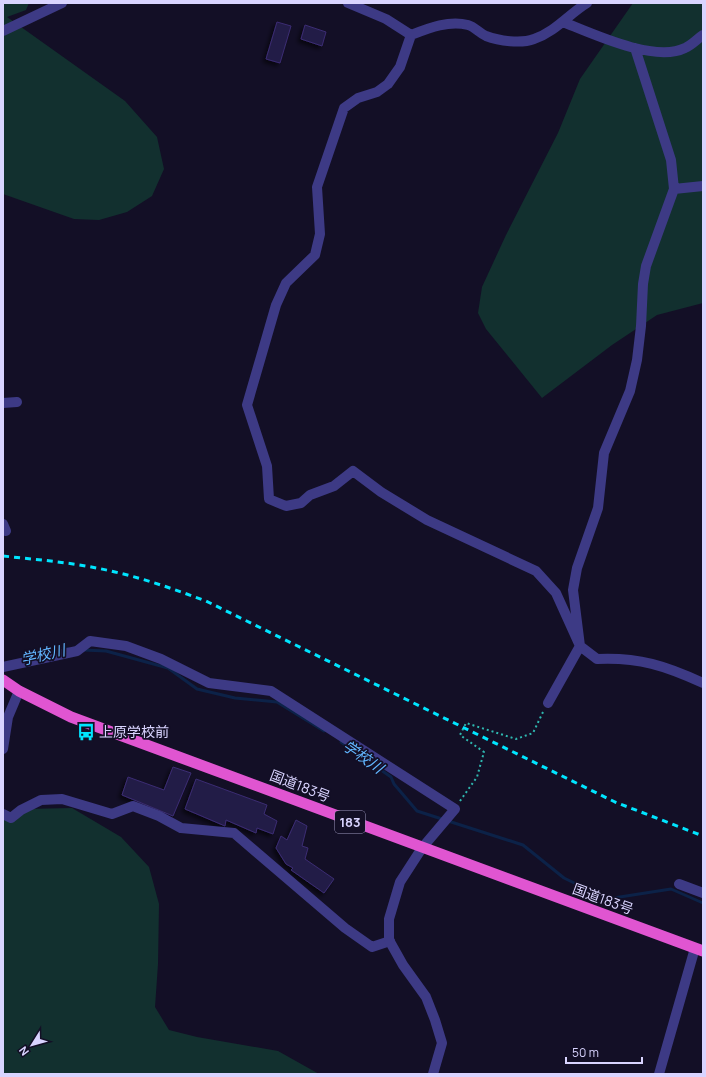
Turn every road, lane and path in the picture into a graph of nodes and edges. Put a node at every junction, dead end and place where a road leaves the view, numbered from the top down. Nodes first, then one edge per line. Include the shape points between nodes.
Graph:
1 (62, 3) edge
2 (348, 3) edge
3 (587, 3) edge
4 (563, 22) junction
5 (3, 31) edge
6 (411, 35) junction
7 (703, 35) edge
8 (635, 48) junction
9 (703, 186) edge
10 (674, 189) junction
11 (17, 402) dead end
12 (3, 403) edge
13 (580, 646) junction
14 (3, 667) edge
15 (3, 680) edge
16 (703, 683) edge
17 (19, 692) junction
18 (548, 703) joint
19 (3, 749) edge
20 (455, 809) junction
21 (3, 814) edge
22 (422, 848) junction
23 (680, 884) dead end
24 (703, 893) edge
25 (390, 941) junction
26 (699, 950) edge
27 (433, 1074) edge
28 (659, 1074) edge

1 - 5 street
2 - 6 street via 386,19
3 - 4 street
4 - 6 street via 546,34 527,41 495,39 469,26 457,24 442,25
4 - 8 street
6 - 13 street via 400,67 388,84 376,92 358,98 344,108 317,188 320,234 315,254 286,283 276,305 247,405 267,466 269,499 286,506 301,503 310,495 334,486 353,471 381,492 427,520 536,571 556,593
7 - 8 street via 685,48 667,52
8 - 10 street via 671,160
9 - 10 street
10 - 13 street via 646,266 642,284 641,326 630,391 604,453 598,508 577,568 573,590
11 - 12 street
13 - 16 street via 597,659 643,660 680,672
13 - 18 street
14 - 20 street via 77,651 90,641 126,646 161,659 209,683 271,691
15 - 17 highway, 国道183号 / 183
17 - 19 street via 8,717
17 - 22 highway, 国道183号 / 183 via 71,717
18 - 20 path via 533,733 516,739 466,723 460,735 484,752 477,777
20 - 22 street
21 - 25 street via 11,818 41,800 62,799 112,814 133,806 181,828 234,833 345,928 372,947
22 - 25 street via 400,882 389,919
22 - 26 highway, 国道183号 / 183
23 - 24 street
25 - 27 street via 403,965 426,997 439,1032 442,1043
26 - 28 street

